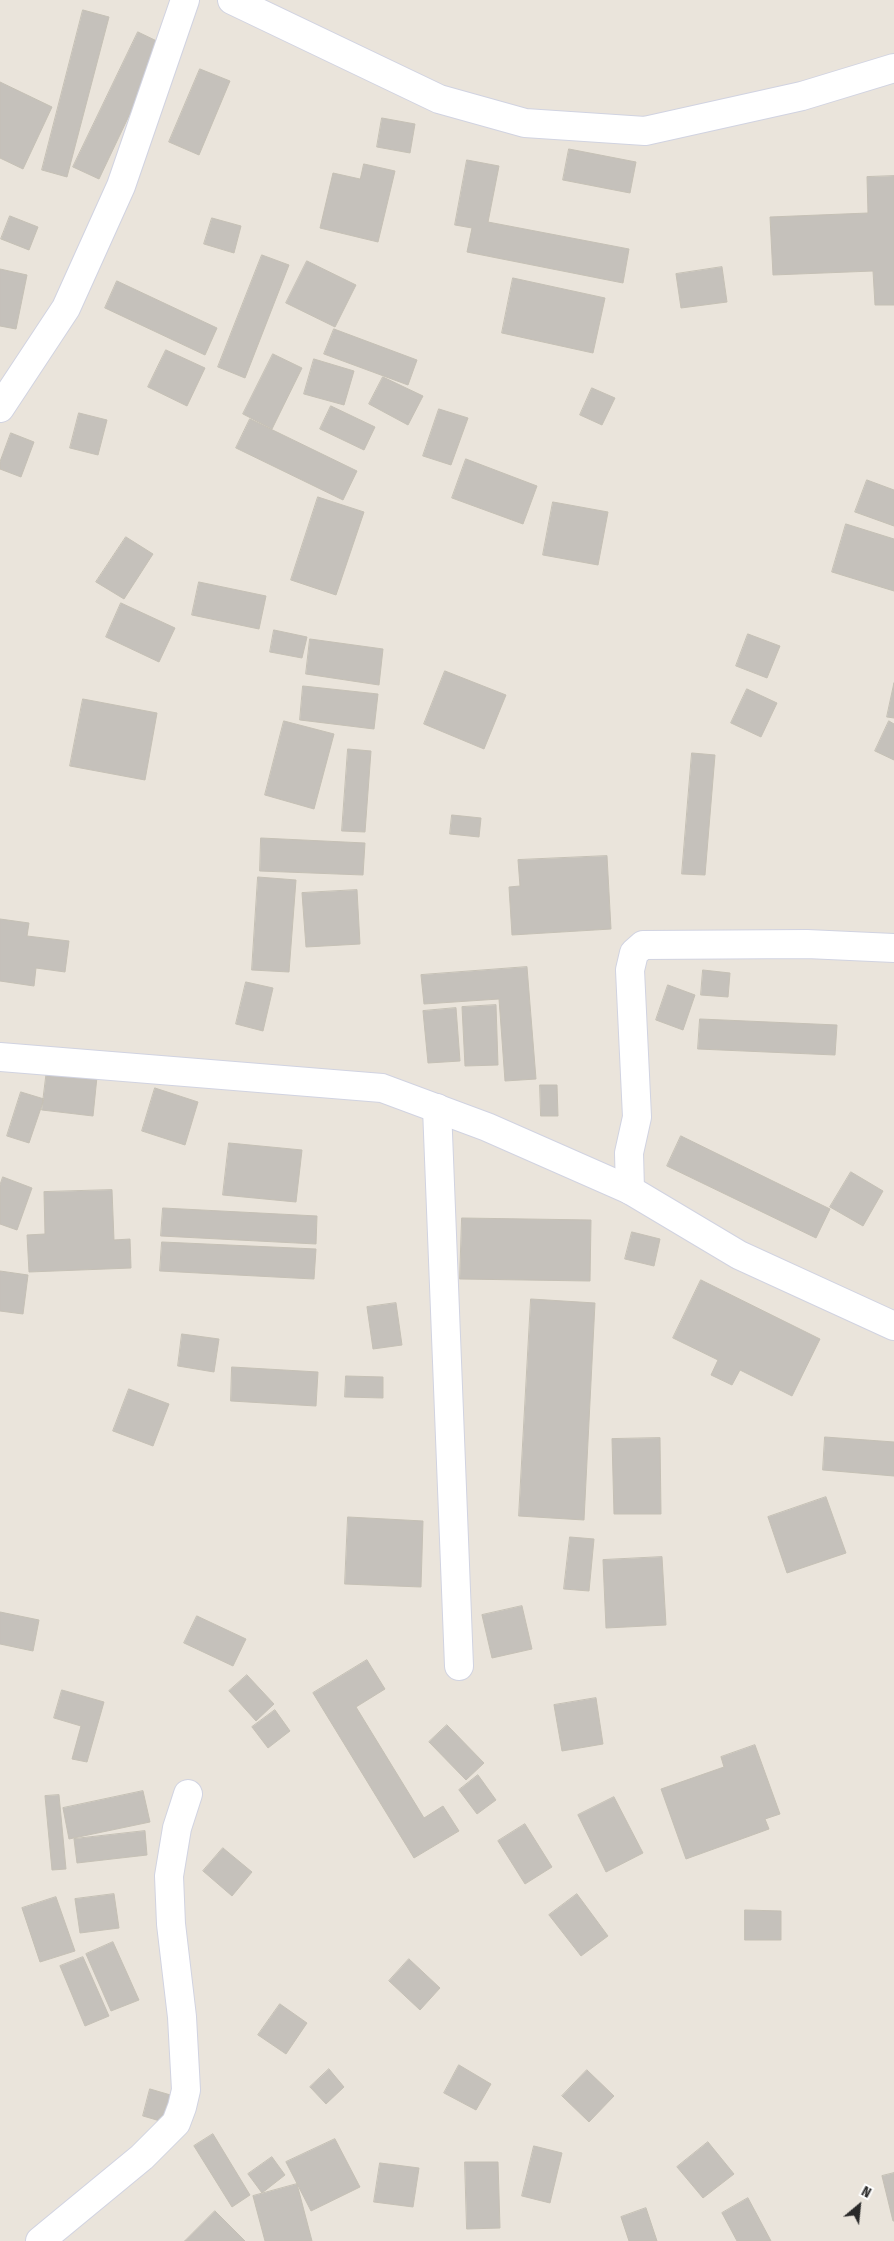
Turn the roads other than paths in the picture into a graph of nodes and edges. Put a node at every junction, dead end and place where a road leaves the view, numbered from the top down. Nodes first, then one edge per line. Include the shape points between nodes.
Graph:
1 (185, 0) edge
2 (232, 0) edge
3 (894, 68) edge
4 (0, 408) edge
5 (894, 948) edge
6 (0, 1057) edge
7 (437, 1108) junction
8 (630, 1190) junction
9 (894, 1326) edge
10 (459, 1666) dead end
11 (188, 1794) dead end
12 (40, 2241) edge

1 - 4 street via 121,186 66,308
2 - 3 street via 439,99 525,122 645,131 802,96
5 - 8 street via 807,944 643,945 634,954 630,970 636,1117 629,1153
6 - 7 street via 382,1088
7 - 8 street
7 - 10 street
8 - 9 street via 739,1255
11 - 12 street via 177,1828 169,1876 182,2017 186,2090 182,2107 176,2123 142,2157

